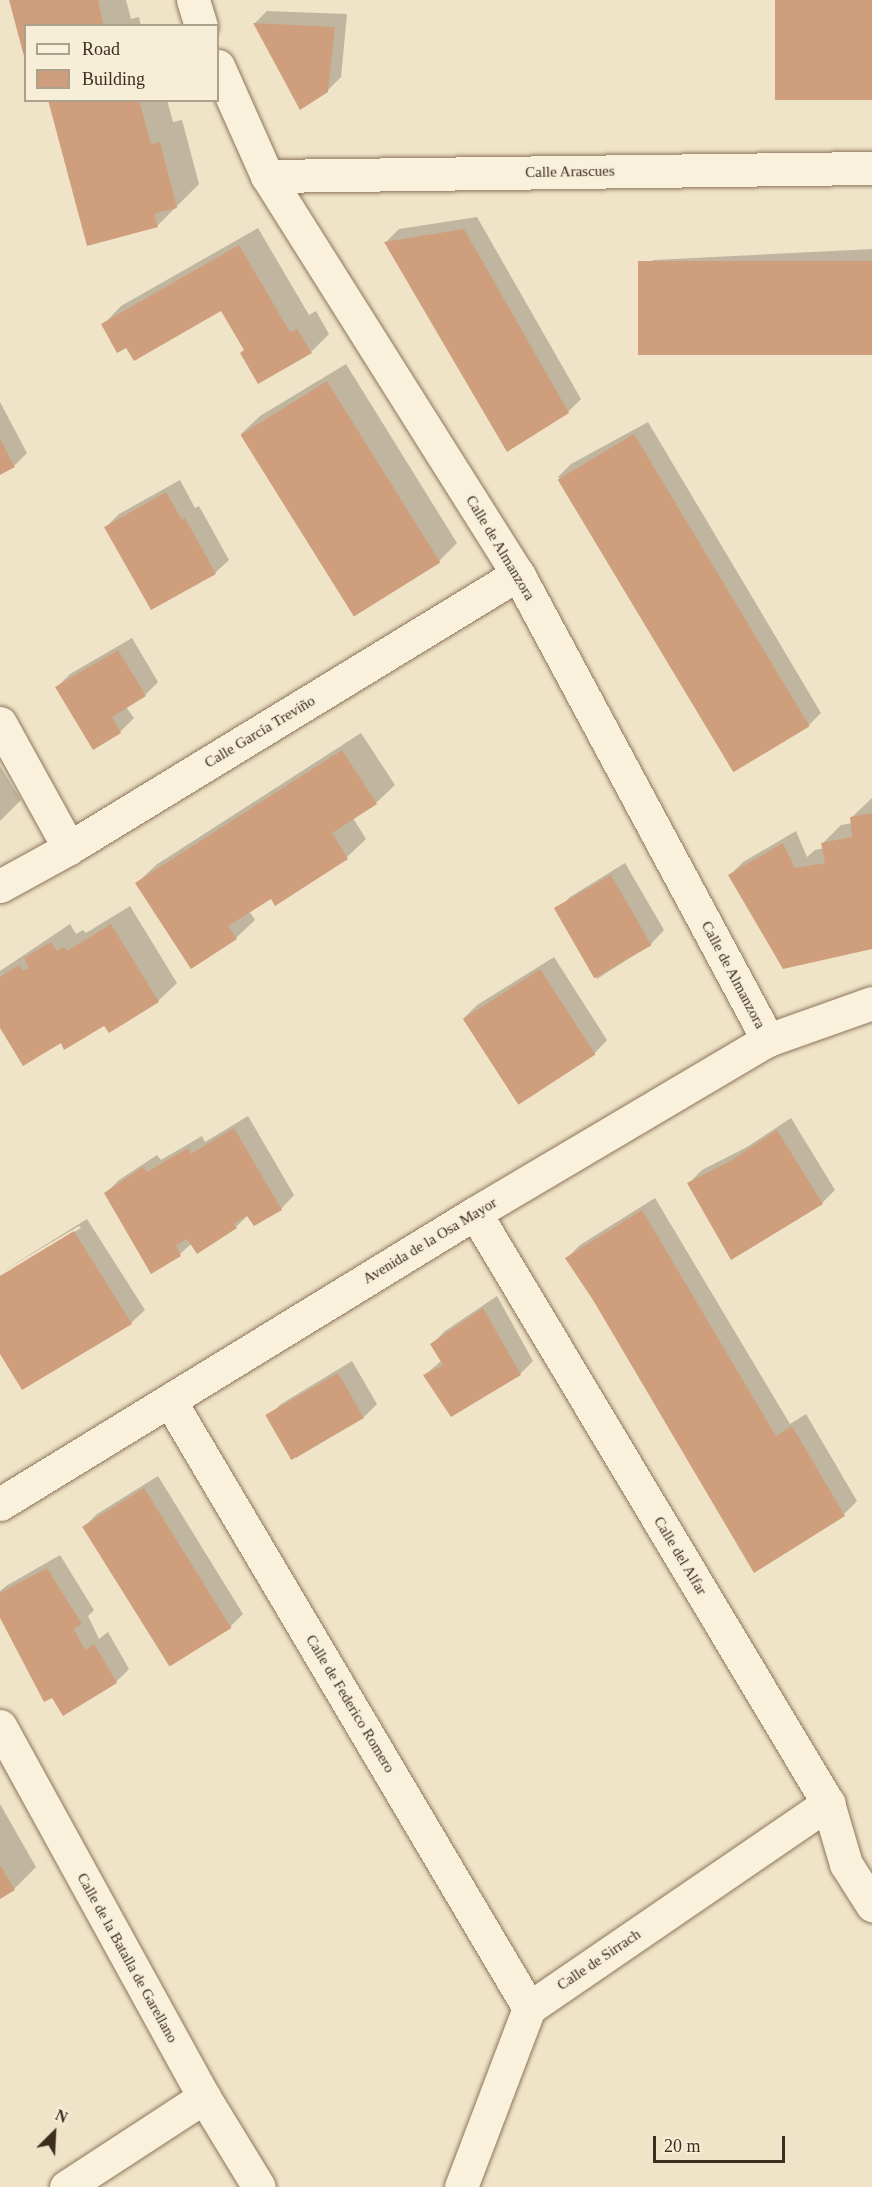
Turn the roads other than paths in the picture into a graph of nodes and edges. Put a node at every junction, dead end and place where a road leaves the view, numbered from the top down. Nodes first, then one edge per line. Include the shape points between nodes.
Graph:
1 (193, 0) edge
2 (200, 24) edge
3 (219, 68) edge
4 (872, 168) edge
5 (267, 176) junction
6 (518, 574) junction
7 (0, 723) edge
8 (69, 849) junction
9 (0, 886) edge
10 (872, 1003) edge
11 (768, 1040) junction
12 (475, 1214) junction
13 (170, 1401) junction
14 (0, 1504) edge
15 (0, 1726) edge
16 (828, 1803) junction
17 (872, 1905) edge
18 (529, 2008) junction
19 (204, 2097) junction
20 (66, 2187) edge
21 (259, 2187) edge
22 (461, 2187) edge

1 - 2 street
3 - 5 street, Calle de Almanzora
4 - 5 street, Calle Arascues
5 - 6 street, Calle de Almanzora
6 - 8 street, Calle García Treviño
6 - 11 street, Calle de Almanzora
7 - 8 street
8 - 9 street, Calle García Treviño
10 - 11 street, Avenida de la Osa Mayor
11 - 12 street, Avenida de la Osa Mayor
12 - 13 street, Avenida de la Osa Mayor
12 - 16 street, Calle del Alfar
13 - 14 street, Avenida de la Osa Mayor
13 - 18 street, Calle de Federico Romero
15 - 19 street, Calle de la Batalla de Garellano
16 - 17 street, Calle del Alfar via 846,1864
16 - 18 street, Calle de Sirrach
18 - 22 street
19 - 20 street
19 - 21 street, Calle de la Batalla de Garellano

